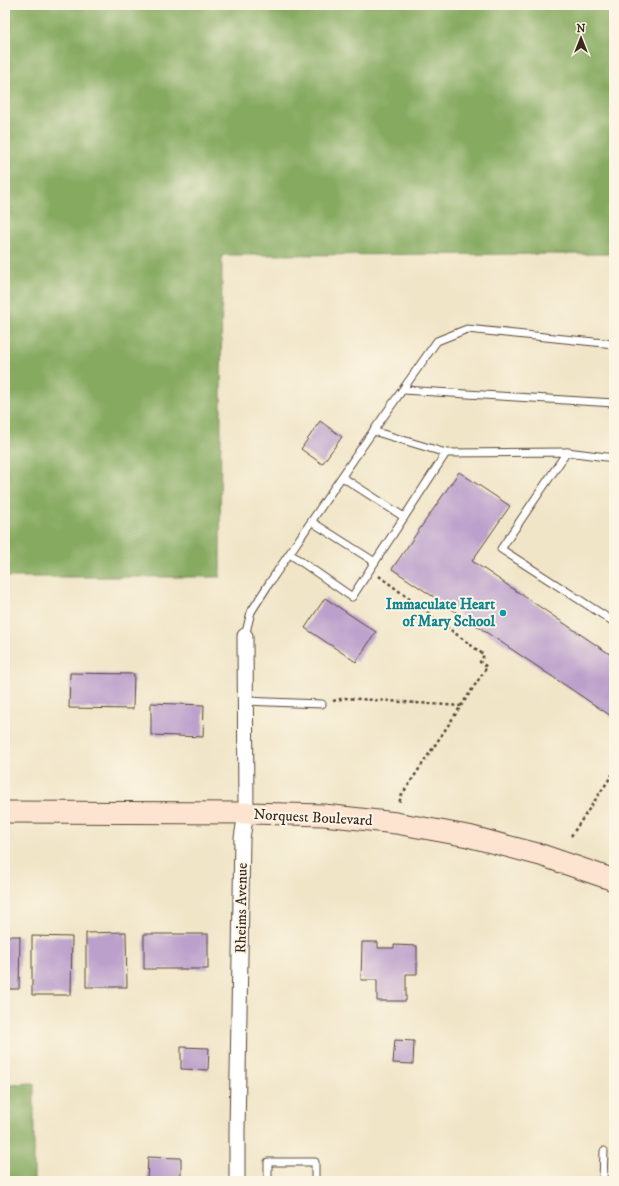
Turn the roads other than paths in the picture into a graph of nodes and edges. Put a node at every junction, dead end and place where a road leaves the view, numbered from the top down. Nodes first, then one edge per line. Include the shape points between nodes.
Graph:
1 (614, 344) edge
2 (403, 390) junction
3 (614, 403) edge
4 (373, 431) junction
5 (567, 452) junction
6 (446, 453) junction
7 (614, 458) edge
8 (342, 477) junction
9 (404, 517) junction
10 (312, 522) junction
11 (290, 554) junction
12 (375, 562) junction
13 (614, 622) edge
14 (245, 636) joint
15 (245, 701) junction
16 (322, 704) road end
17 (5, 812) edge
18 (246, 813) junction
19 (614, 880) edge
20 (604, 1151) dead end
21 (237, 1181) edge
22 (268, 1181) edge
23 (315, 1181) edge
24 (603, 1181) edge

1 - 2 lane via 467,329 436,341
2 - 3 lane
2 - 4 lane
4 - 6 lane
4 - 8 lane
5 - 6 lane
5 - 7 lane
5 - 13 lane via 501,549
6 - 9 lane
8 - 9 lane
8 - 10 lane
9 - 12 lane
10 - 11 lane
10 - 12 lane
11 - 12 lane via 352,597
11 - 14 lane via 251,612
14 - 15 street, Rheims Avenue
15 - 16 lane
15 - 18 street, Rheims Avenue
17 - 18 street, Norquest Boulevard
18 - 19 street, Norquest Boulevard via 324,815 396,823 468,836 541,855
18 - 21 street, Rheims Avenue via 242,838
20 - 24 lane
22 - 23 lane via 268,1162 315,1162

